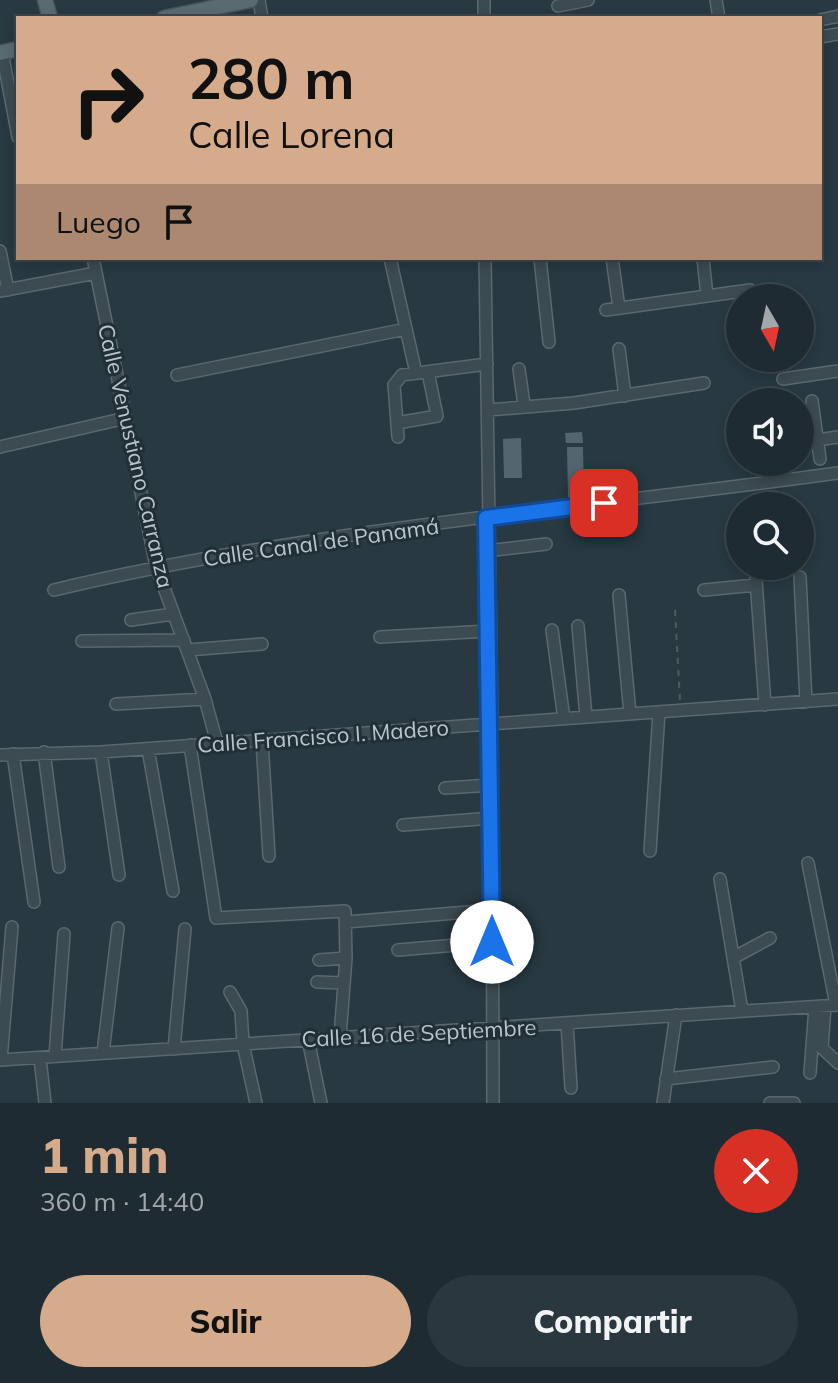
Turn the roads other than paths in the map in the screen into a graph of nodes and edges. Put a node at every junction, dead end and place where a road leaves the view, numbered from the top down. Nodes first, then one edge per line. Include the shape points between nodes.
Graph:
1 (251, 0) edge
2 (588, 0) edge
3 (558, 6) dead end
4 (186, 16) edge
5 (1, 52) edge
6 (16, 127) edge
7 (0, 251) edge
8 (93, 260) edge
9 (390, 260) edge
10 (485, 260) edge
11 (540, 260) edge
12 (612, 260) edge
13 (703, 260) edge
14 (96, 273) junction
15 (4, 290) edge
16 (726, 293) edge
17 (707, 296) junction
18 (619, 308) junction
19 (606, 310) dead end
20 (406, 329) junction
21 (549, 342) dead end
22 (619, 349) dead end
23 (487, 364) junction
24 (519, 369) dead end
25 (838, 371) edge
26 (422, 372) junction
27 (177, 375) dead end
28 (783, 379) dead end
29 (704, 383) dead end
30 (625, 396) junction
31 (524, 405) junction
32 (488, 410) junction
33 (814, 417) edge
34 (126, 418) junction
35 (397, 423) junction
36 (398, 437) dead end
37 (838, 437) edge
38 (817, 440) junction
39 (0, 447) edge
40 (820, 459) dead end
41 (838, 473) edge
42 (486, 518) junction
43 (546, 544) dead end
44 (487, 551) junction
45 (156, 566) junction
46 (756, 580) edge
47 (800, 580) edge
48 (756, 585) junction
49 (54, 590) dead end
50 (704, 590) dead end
51 (619, 595) dead end
52 (173, 614) junction
53 (131, 620) dead end
54 (578, 626) dead end
55 (552, 630) dead end
56 (489, 631) junction
57 (380, 637) dead end
58 (82, 641) dead end
59 (262, 644) dead end
60 (186, 645) junction
61 (205, 699) junction
62 (838, 699) edge
63 (806, 702) junction
64 (116, 704) dead end
65 (765, 705) junction
66 (659, 712) junction
67 (630, 714) junction
68 (586, 717) junction
69 (564, 719) junction
70 (492, 724) junction
71 (262, 741) junction
72 (217, 743) junction
73 (190, 745) junction
74 (148, 749) junction
75 (44, 752) junction
76 (101, 752) junction
77 (13, 754) junction
78 (0, 755) edge
79 (492, 785) junction
80 (445, 788) dead end
81 (492, 818) junction
82 (403, 825) dead end
83 (650, 851) dead end
84 (269, 856) dead end
85 (808, 863) dead end
86 (59, 867) dead end
87 (119, 875) dead end
88 (720, 879) dead end
89 (173, 891) dead end
90 (34, 902) dead end
91 (492, 910) junction
92 (346, 922) junction
93 (12, 927) dead end
94 (118, 928) dead end
95 (185, 929) dead end
96 (64, 934) dead end
97 (770, 938) dead end
98 (492, 942) junction
99 (398, 950) dead end
100 (346, 958) junction
101 (733, 958) junction
102 (319, 960) dead end
103 (317, 982) dead end
104 (344, 983) junction
105 (230, 992) dead end
106 (829, 1006) edge
107 (742, 1011) junction
108 (676, 1015) junction
109 (567, 1023) junction
110 (493, 1029) junction
111 (340, 1037) junction
112 (308, 1039) junction
113 (243, 1044) junction
114 (174, 1049) junction
115 (103, 1053) junction
116 (55, 1056) junction
117 (40, 1058) junction
118 (0, 1060) edge
119 (838, 1063) edge
120 (773, 1067) dead end
121 (810, 1073) dead end
122 (666, 1079) junction
123 (571, 1088) dead end
124 (45, 1103) edge
125 (256, 1103) edge
126 (321, 1103) edge
127 (493, 1103) edge
128 (663, 1103) edge
129 (770, 1103) edge
130 (794, 1103) edge

1 - 4 main road
2 - 3 street
5 - 6 street
7 - 15 street
8 - 14 street, Calle Venustiano Carranza
9 - 20 street
10 - 23 street
11 - 21 street
12 - 18 street
13 - 17 street
14 - 15 street
14 - 34 street, Calle Venustiano Carranza
16 - 17 street
17 - 18 street
18 - 19 street
20 - 26 street
20 - 27 street
22 - 30 street
23 - 26 street
23 - 32 street
24 - 31 street
25 - 28 street
26 - 35 street via 402,375 394,385
26 - 35 street via 437,416
29 - 30 street
30 - 31 street
31 - 32 street
32 - 42 street
33 - 38 street
34 - 39 street
34 - 45 street, Calle Venustiano Carranza
35 - 36 street
37 - 38 street
38 - 40 street
41 - 42 street, Calle Canal de Panamá
42 - 44 street
42 - 45 street, Calle Canal de Panamá
43 - 44 street
44 - 56 street
45 - 49 street, Calle Canal de Panamá
45 - 52 street, Calle Venustiano Carranza
46 - 48 street
47 - 63 street
48 - 50 street
48 - 65 street
51 - 67 street
52 - 53 street
52 - 60 street, Calle Venustiano Carranza
54 - 68 street
55 - 69 street
56 - 57 street
56 - 70 street
58 - 60 street
59 - 60 street
60 - 61 street, Calle Venustiano Carranza
61 - 64 street
61 - 72 street, Calle Venustiano Carranza
62 - 63 street, Calle Francisco I. Madero
63 - 65 street, Calle Francisco I. Madero
65 - 66 street, Calle Francisco I. Madero
66 - 67 street, Calle Francisco I. Madero
66 - 83 street
67 - 68 street, Calle Francisco I. Madero
68 - 69 street, Calle Francisco I. Madero
69 - 70 street, Calle Francisco I. Madero
70 - 71 street, Calle Francisco I. Madero
70 - 79 street
71 - 72 street, Calle Francisco I. Madero
71 - 84 street
72 - 73 street, Calle Francisco I. Madero
73 - 74 street, Calle Francisco I. Madero
73 - 92 street via 216,918 344,909
74 - 76 street, Calle Francisco I. Madero
74 - 89 street
75 - 76 street, Calle Francisco I. Madero
75 - 77 street, Calle Francisco I. Madero
75 - 86 street
76 - 87 street
77 - 78 street, Calle Francisco I. Madero
77 - 90 street
79 - 80 street
79 - 81 street
81 - 82 street
81 - 91 street
85 - 106 street
88 - 101 street
91 - 92 street
91 - 98 street
92 - 100 street
93 - 118 street
94 - 115 street
95 - 114 street
96 - 116 street
97 - 101 street
98 - 99 street
98 - 110 street
100 - 102 street
100 - 104 street
101 - 107 street
103 - 104 street
104 - 111 street
105 - 113 street via 241,1011
106 - 107 street, Calle 16 de Septiembre
106 - 119 street via 822,1048
106 - 121 street
107 - 108 street, Calle 16 de Septiembre
108 - 109 street, Calle 16 de Septiembre
108 - 122 street
109 - 110 street, Calle 16 de Septiembre
109 - 123 street
110 - 111 street, Calle 16 de Septiembre
110 - 127 street
111 - 112 street, Calle 16 de Septiembre
112 - 113 street, Calle 16 de Septiembre
112 - 126 street
113 - 114 street, Calle 16 de Septiembre
113 - 125 street
114 - 115 street, Calle 16 de Septiembre
115 - 116 street, Calle 16 de Septiembre
116 - 117 street, Calle 16 de Septiembre
117 - 118 street, Calle 16 de Septiembre
117 - 124 street
120 - 122 street
122 - 128 street
129 - 130 street

